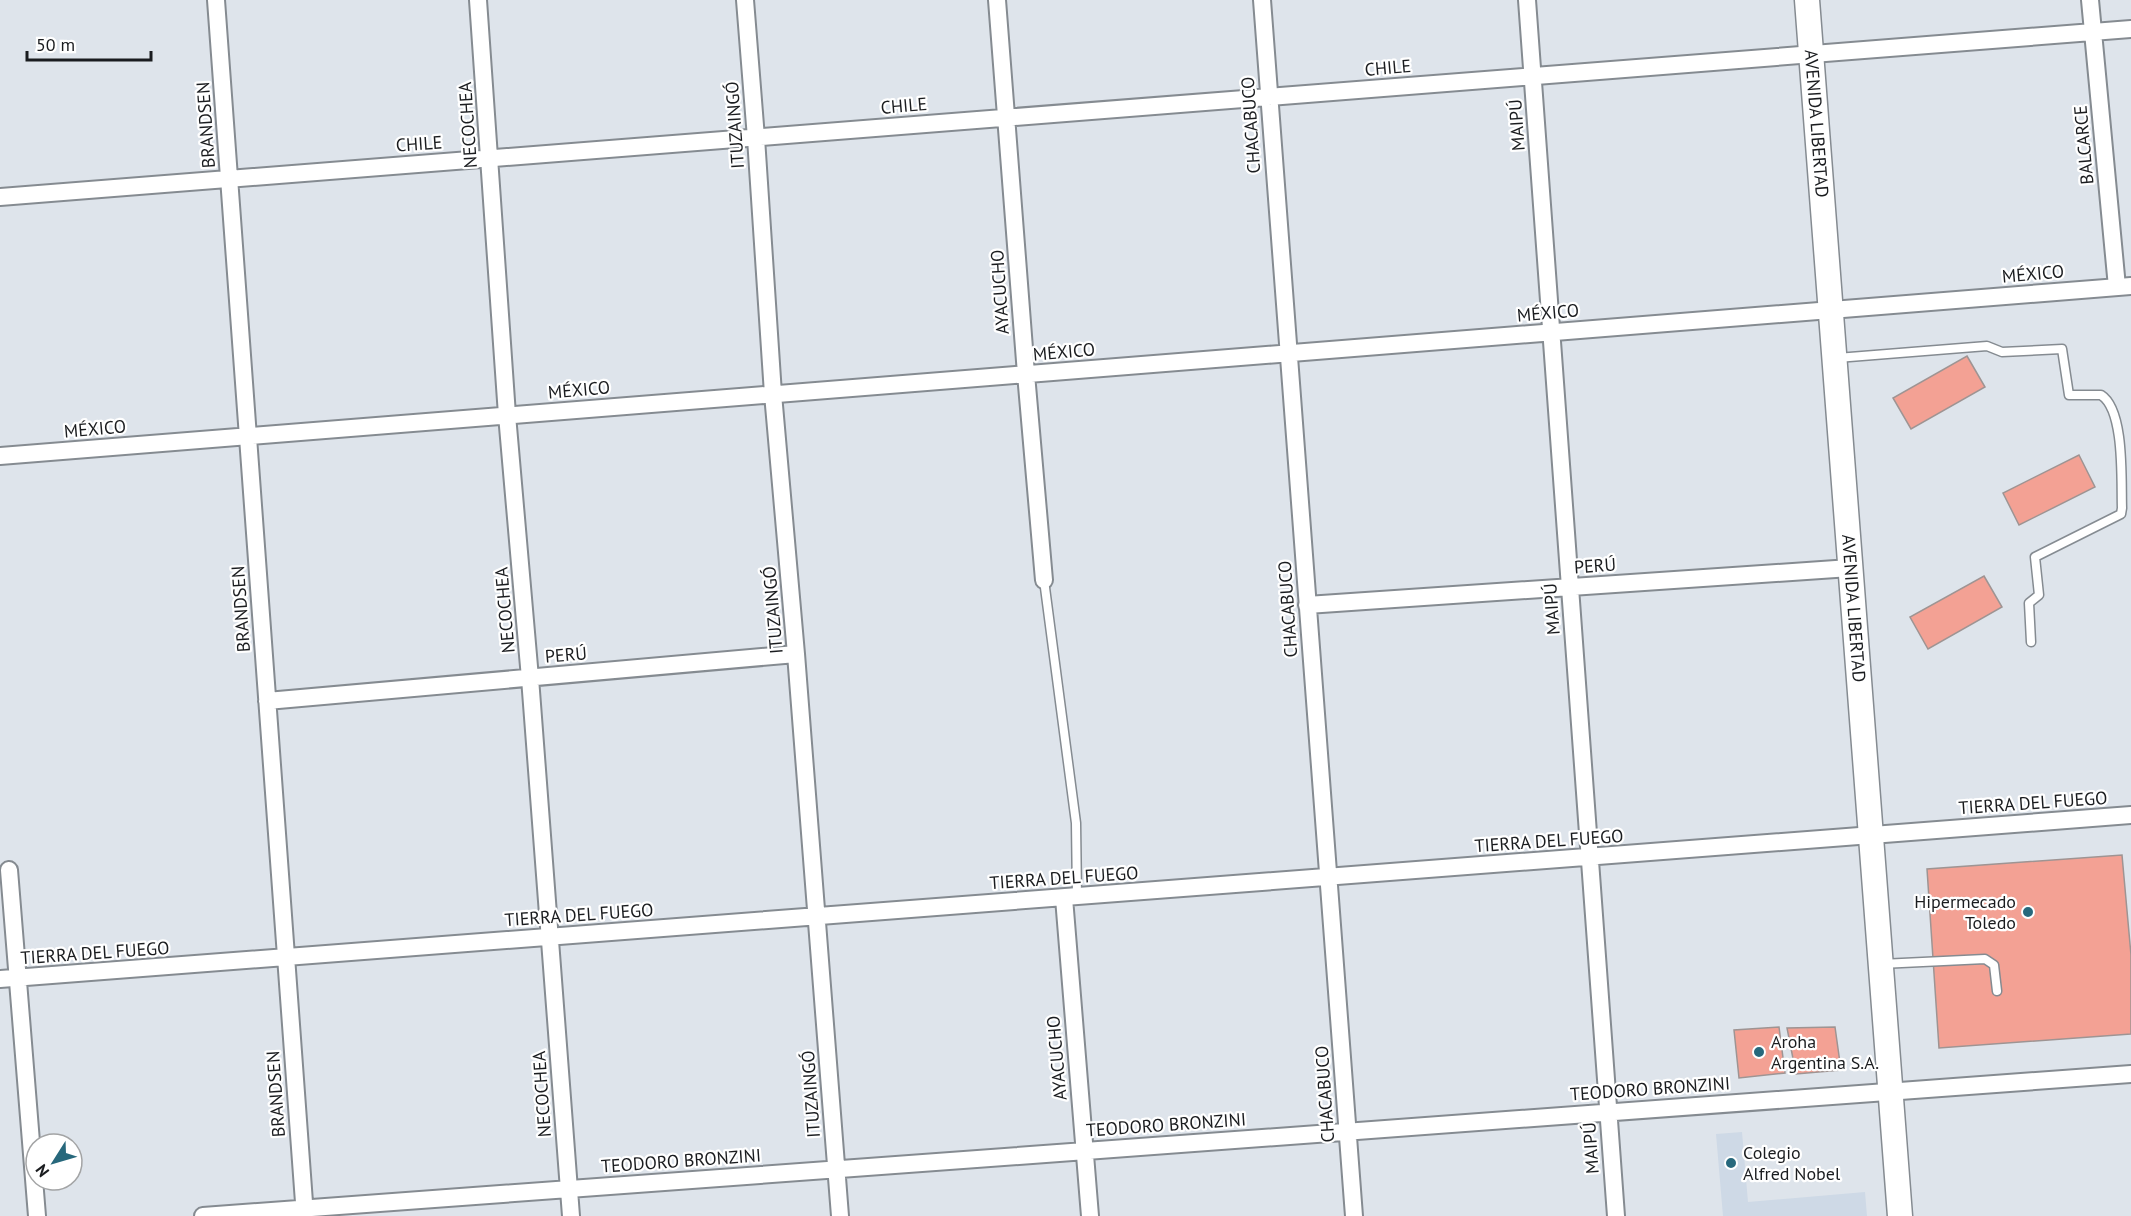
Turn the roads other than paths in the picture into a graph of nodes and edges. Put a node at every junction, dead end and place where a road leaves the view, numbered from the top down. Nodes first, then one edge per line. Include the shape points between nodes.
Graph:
1 (216, 0) edge
2 (478, 0) edge
3 (745, 0) edge
4 (997, 0) edge
5 (1262, 0) edge
6 (1527, 0) edge
7 (1807, 0) edge
8 (2090, 0) edge
9 (2131, 29) edge
10 (2093, 32) junction
11 (1811, 54) junction
12 (1533, 76) junction
13 (1269, 97) junction
14 (1006, 118) junction
15 (756, 138) junction
16 (490, 158) junction
17 (229, 179) junction
18 (0, 197) edge
19 (2124, 287) edge
20 (1830, 310) junction
21 (1551, 332) junction
22 (1288, 353) junction
23 (1834, 358) junction
24 (1026, 374) junction
25 (773, 394) junction
26 (507, 415) junction
27 (248, 436) junction
28 (0, 456) edge
29 (1850, 568) junction
30 (1044, 580) joint
31 (1570, 588) junction
32 (1307, 605) junction
33 (2031, 642) dead end
34 (796, 654) junction
35 (530, 678) junction
36 (267, 701) junction
37 (2131, 815) edge
38 (1871, 835) junction
39 (1590, 857) junction
40 (9, 870) dead end
41 (1328, 877) junction
42 (1070, 897) junction
43 (817, 916) junction
44 (550, 937) junction
45 (286, 957) junction
46 (1881, 964) junction
47 (17, 978) junction
48 (0, 979) edge
49 (1997, 991) dead end
50 (2131, 1074) edge
51 (1891, 1092) junction
52 (1608, 1112) junction
53 (1347, 1131) junction
54 (1084, 1151) junction
55 (836, 1169) junction
56 (569, 1189) junction
57 (305, 1212) edge
58 (37, 1216) edge
59 (203, 1216) edge
60 (571, 1216) edge
61 (840, 1216) edge
62 (1089, 1216) edge
63 (1354, 1216) edge
64 (1616, 1216) edge
65 (1900, 1216) edge

1 - 17 street, BRANDSEN
2 - 16 street, NECOCHEA
3 - 15 street, ITUZAINGÓ
4 - 14 street, AYACUCHO
5 - 13 street, CHACABUCO
6 - 12 street, MAIPÚ
7 - 11 main road, AVENIDA LIBERTAD
8 - 10 street, BALCARCE
9 - 10 street, CHILE
10 - 11 street, CHILE
10 - 19 street, BALCARCE
11 - 12 street, CHILE
11 - 20 main road, AVENIDA LIBERTAD
12 - 13 street, CHILE
12 - 21 street, MAIPÚ
13 - 14 street, CHILE
13 - 22 street, CHACABUCO
14 - 15 street, CHILE
14 - 24 street, AYACUCHO
15 - 16 street, CHILE
15 - 25 street, ITUZAINGÓ
16 - 17 street, CHILE
16 - 26 street, NECOCHEA
17 - 18 street, CHILE
17 - 27 street, BRANDSEN
19 - 20 street, MÉXICO
20 - 21 street, MÉXICO
20 - 23 main road, AVENIDA LIBERTAD
21 - 22 street, MÉXICO
21 - 31 street, MAIPÚ
22 - 24 street, MÉXICO
22 - 32 street, CHACABUCO
23 - 29 main road, AVENIDA LIBERTAD
23 - 33 lane via 1987,346 2002,352 2062,349 2069,395 2101,395 2110,404 2118,426 2121,514 2035,557 2039,595 2029,603
24 - 25 street, MÉXICO
24 - 30 street, AYACUCHO
25 - 26 street, MÉXICO
25 - 34 street, ITUZAINGÓ
26 - 27 street, MÉXICO
26 - 35 street, NECOCHEA
27 - 28 street, MÉXICO
27 - 36 street, BRANDSEN
29 - 31 street, PERÚ
29 - 38 main road, AVENIDA LIBERTAD
30 - 42 lane via 1076,823
31 - 32 street, PERÚ
31 - 39 street, MAIPÚ
32 - 41 street, CHACABUCO
34 - 35 street, PERÚ
34 - 43 street, ITUZAINGÓ
35 - 36 street, PERÚ
35 - 44 street, NECOCHEA
36 - 45 street, BRANDSEN
37 - 38 street, TIERRA DEL FUEGO
38 - 39 street, TIERRA DEL FUEGO
38 - 46 main road, AVENIDA LIBERTAD
39 - 41 street, TIERRA DEL FUEGO
39 - 52 street, MAIPÚ
40 - 47 street
41 - 42 street, TIERRA DEL FUEGO
41 - 53 street, CHACABUCO
42 - 43 street, TIERRA DEL FUEGO
42 - 54 street, AYACUCHO
43 - 44 street, TIERRA DEL FUEGO
43 - 55 street, ITUZAINGÓ
44 - 45 street, TIERRA DEL FUEGO
44 - 56 street, NECOCHEA
45 - 47 street, TIERRA DEL FUEGO
45 - 57 street, BRANDSEN
46 - 49 lane via 1985,959 1994,965
46 - 51 main road, AVENIDA LIBERTAD
47 - 48 street, TIERRA DEL FUEGO
47 - 58 street
50 - 51 street, TEODORO BRONZINI
51 - 52 street, TEODORO BRONZINI
51 - 65 main road, AVENIDA LIBERTAD
52 - 53 street, TEODORO BRONZINI
52 - 64 street, MAIPÚ
53 - 54 street, TEODORO BRONZINI
53 - 63 street, CHACABUCO
54 - 55 street, TEODORO BRONZINI
54 - 62 street, AYACUCHO
55 - 56 street, TEODORO BRONZINI
55 - 61 street, ITUZAINGÓ
56 - 57 street, TEODORO BRONZINI
56 - 60 street, NECOCHEA
57 - 59 street, TEODORO BRONZINI

